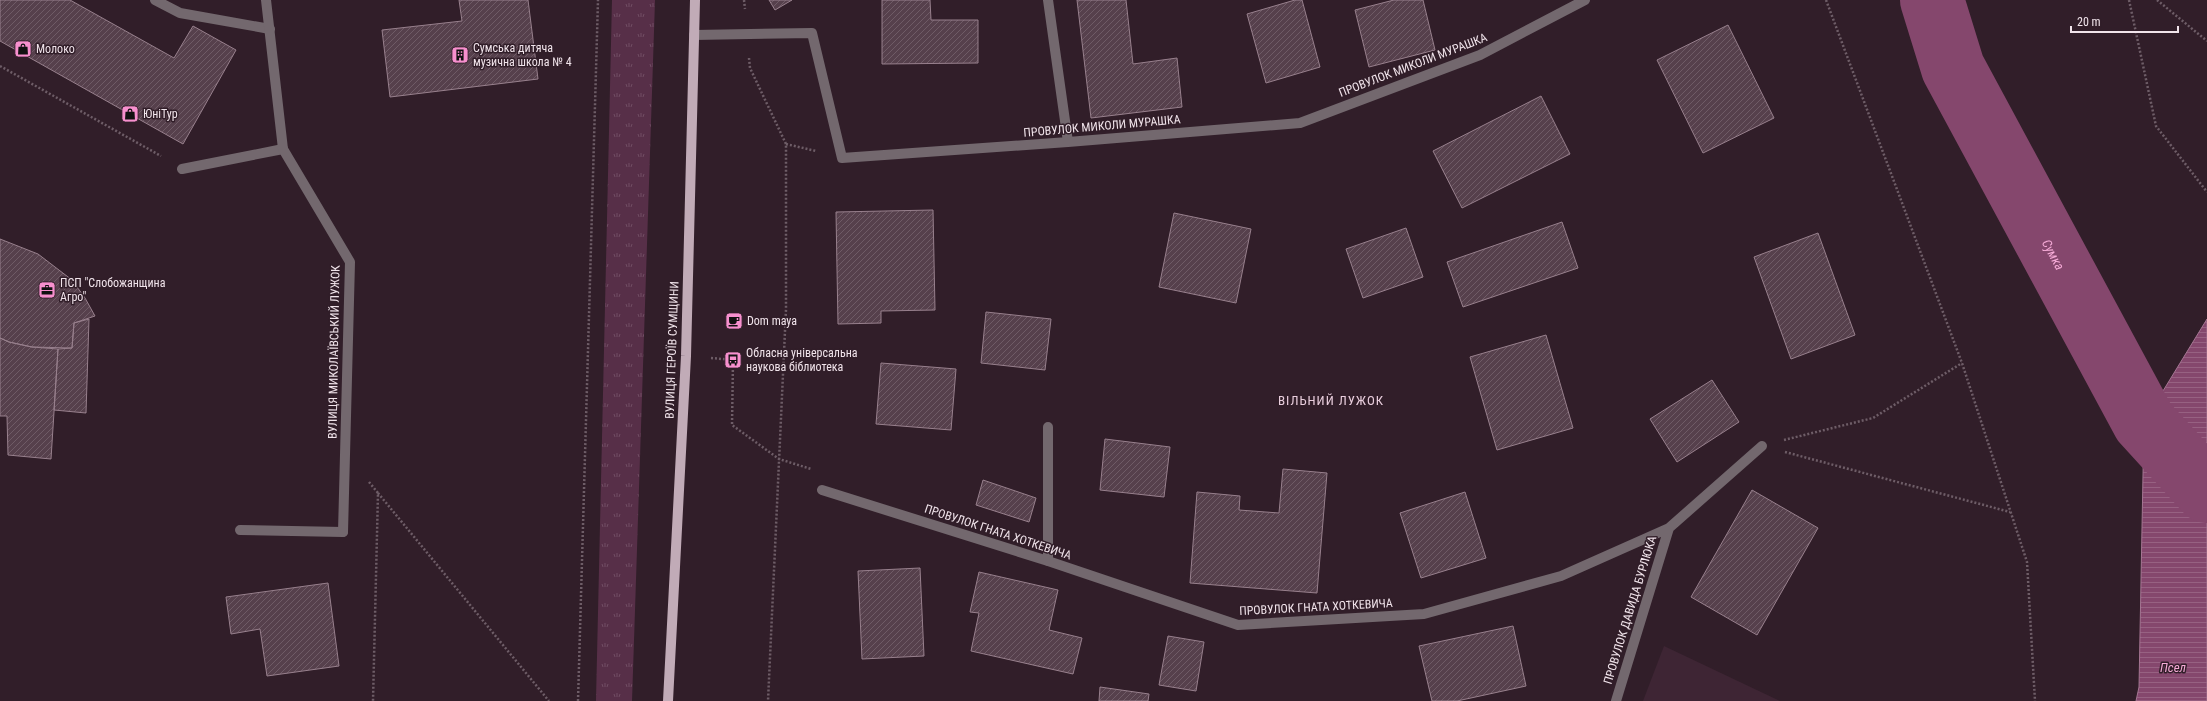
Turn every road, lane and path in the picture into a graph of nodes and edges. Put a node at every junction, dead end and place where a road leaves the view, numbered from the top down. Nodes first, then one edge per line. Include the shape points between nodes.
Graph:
1 (155, 0) edge
2 (266, 0) edge
3 (598, 0) edge
4 (695, 0) edge
5 (744, 0) edge
6 (1048, 0) edge
7 (1585, 0) edge
8 (1826, 0) edge
9 (2129, 0) edge
10 (2157, 0) edge
11 (270, 29) junction
12 (747, 33) junction
13 (694, 35) junction
14 (2207, 41) edge
15 (0, 66) edge
16 (1068, 142) junction
17 (283, 149) junction
18 (182, 168) joint
19 (2207, 192) edge
20 (686, 356) junction
21 (1962, 363) junction
22 (1048, 428) dead end
23 (1762, 446) junction
24 (779, 459) junction
25 (814, 470) dead end
26 (822, 490) dead end
27 (378, 493) dead end
28 (2010, 512) junction
29 (1669, 528) junction
30 (240, 530) dead end
31 (1048, 561) junction
32 (550, 701) edge
33 (578, 701) edge
34 (668, 701) edge
35 (768, 701) edge
36 (1616, 701) edge
37 (2035, 701) edge

1 - 11 street via 180,13
2 - 11 street, ВУЛИЦЯ МИКОЛАЇВСЬКИЙ ЛУЖОК
3 - 33 path
4 - 13 main road, ВУЛИЦЯ ГЕРОЇВ СУМЩИНИ
5 - 12 path
6 - 16 street
7 - 16 street, ПРОВУЛОК МИКОЛИ МУРАШКА via 1480,55 1300,123
8 - 21 path
9 - 19 path via 2156,126
10 - 14 path
11 - 17 street, ВУЛИЦЯ МИКОЛАЇВСЬКИЙ ЛУЖОК
12 - 13 street, ПРОВУЛОК МИКОЛИ МУРАШКА
12 - 16 street, ПРОВУЛОК МИКОЛИ МУРАШКА via 812,33 842,158
12 - 24 path via 750,68 786,144 786,310
13 - 20 main road, ВУЛИЦЯ ГЕРОЇВ СУМЩИНИ
15 - 18 path
17 - 18 street
17 - 30 street, ВУЛИЦЯ МИКОЛАЇВСЬКИЙ ЛУЖОК via 350,262 343,532
20 - 24 path via 733,360 732,425
20 - 34 main road, ВУЛИЦЯ ГЕРОЇВ СУМЩИНИ
21 - 23 path via 1873,418
21 - 28 path
22 - 31 street
23 - 28 path
23 - 29 street, ПРОВУЛОК ГНАТА ХОТКЕВИЧА
24 - 25 path
24 - 35 path
26 - 31 street, ПРОВУЛОК ГНАТА ХОТКЕВИЧА
27 - 32 path
28 - 37 path via 2027,562
29 - 31 street, ПРОВУЛОК ГНАТА ХОТКЕВИЧА via 1561,576 1424,614 1246,625 1238,625
29 - 36 street, ПРОВУЛОК ДАВИДА БУРЛЮКА

